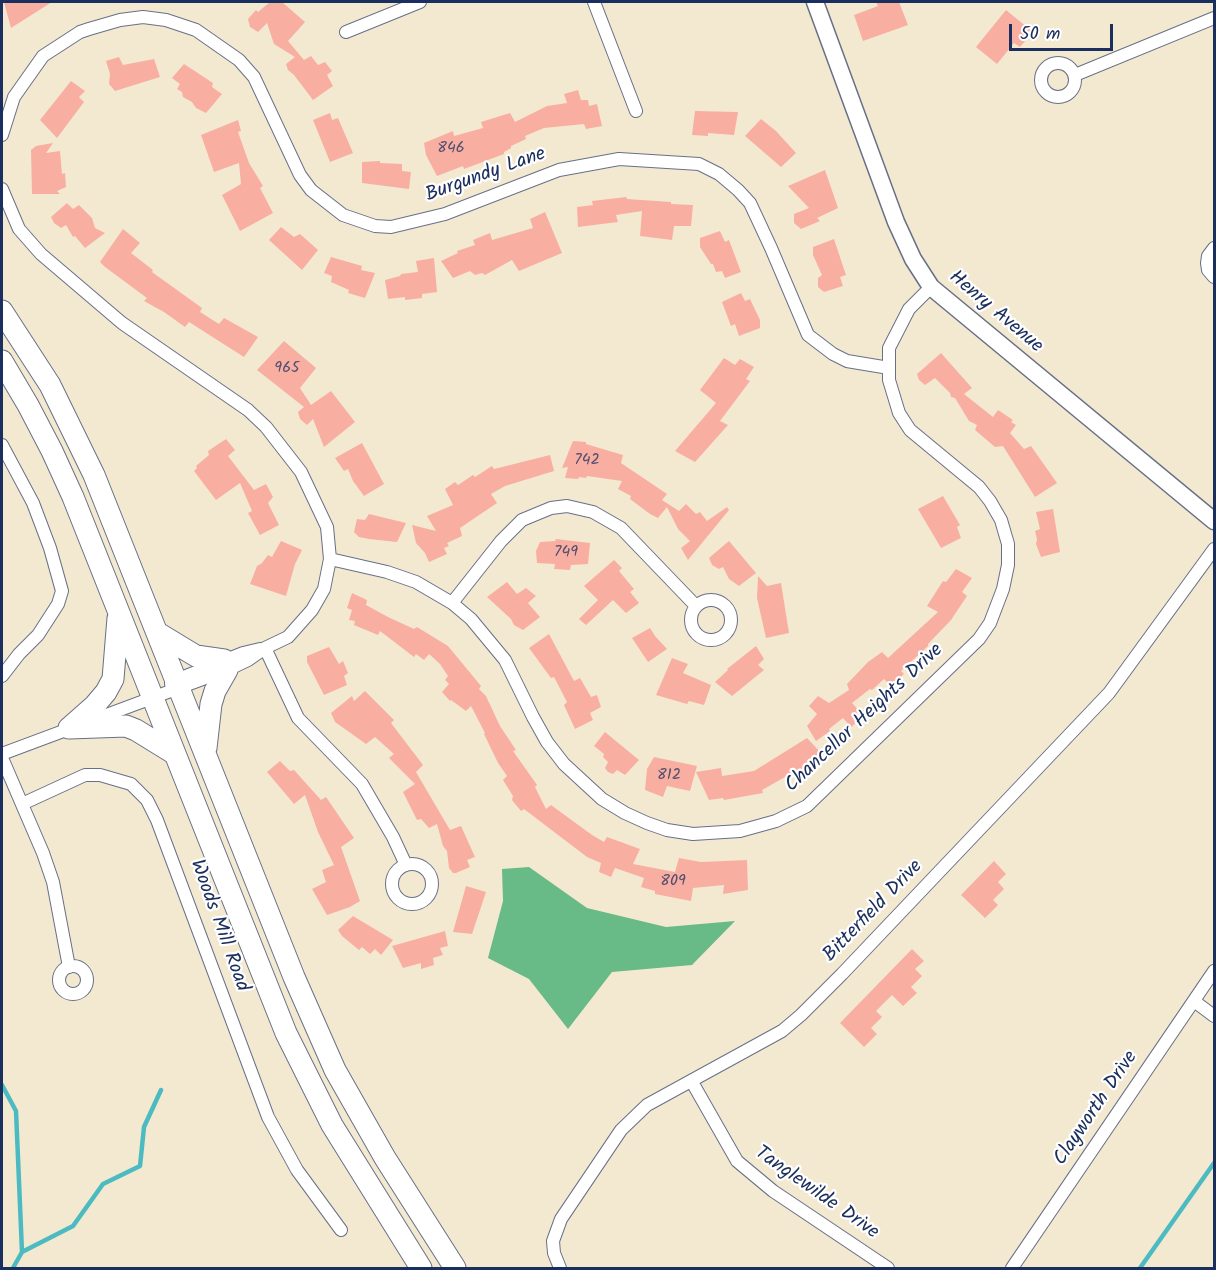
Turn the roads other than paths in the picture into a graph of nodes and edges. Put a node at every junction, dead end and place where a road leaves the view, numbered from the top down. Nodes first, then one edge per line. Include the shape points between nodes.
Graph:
1 (420, 2) edge
2 (594, 2) edge
3 (815, 2) edge
4 (1215, 18) edge
5 (346, 32) dead end
6 (1075, 75) dead end
7 (636, 111) dead end
8 (2, 135) edge
9 (2, 189) edge
10 (1215, 248) edge
11 (1215, 277) edge
12 (931, 287) junction
13 (2, 311) edge
14 (2, 361) edge
15 (889, 368) junction
16 (2, 445) edge
17 (1215, 521) edge
18 (1215, 549) edge
19 (330, 559) junction
20 (452, 603) junction
21 (696, 606) dead end
22 (119, 611) junction
23 (158, 633) junction
24 (265, 648) junction
25 (226, 665) junction
26 (2, 676) edge
27 (178, 684) junction
28 (153, 697) junction
29 (69, 728) junction
30 (175, 754) junction
31 (206, 754) junction
32 (2, 756) edge
33 (22, 804) junction
34 (406, 865) dead end
35 (69, 967) dead end
36 (1215, 971) edge
37 (1194, 1001) junction
38 (1215, 1016) edge
39 (692, 1082) junction
40 (341, 1230) dead end
41 (421, 1269) edge
42 (455, 1269) edge
43 (560, 1269) edge
44 (888, 1269) edge
45 (1012, 1269) edge

1 - 5 street
2 - 7 street
3 - 12 street, Henry Avenue via 896,222
4 - 6 street
8 - 15 street, Burgundy Lane via 14,97 43,56 80,32 110,23 143,17 166,20 196,30 239,60 254,77 300,175 311,190 343,215 375,226 445,214 560,170 619,159 699,164 719,174 750,203 808,335 847,361
9 - 19 street via 26,239 49,261 122,322 248,410 266,428 301,472 327,527
10 - 11 street via 1207,263
12 - 15 street, Chancellor Heights Drive via 909,309 889,348
12 - 17 street, Henry Avenue
13 - 23 highway via 73,429
14 - 22 highway via 52,450
15 - 20 street, Chancellor Heights Drive via 892,397 910,430 979,487 990,501 1008,544 1008,565 990,624 979,639 807,806 776,821 740,831 693,834 647,823 602,799 564,764 538,726 505,660 471,619
16 - 26 street via 33,503 62,591 38,635
18 - 39 street, Bitterfield Drive via 1109,693 842,974 782,1031
19 - 20 street, Chancellor Heights Drive via 401,576
19 - 24 street via 324,589 312,610 288,637
20 - 21 street via 516,525 536,513 567,506 593,512 621,528
22 - 28 highway
22 - 29 highway via 113,679 95,705
23 - 25 highway via 196,656
23 - 27 highway
24 - 25 street via 248,660
24 - 34 street via 298,718 362,784
25 - 27 street
25 - 31 highway via 211,704
27 - 28 street
27 - 31 highway
28 - 29 street
28 - 30 highway
29 - 30 highway via 126,726
29 - 32 street
30 - 41 highway via 307,1079
31 - 42 highway via 334,1070
32 - 33 street
33 - 35 street via 53,882
33 - 40 street, Woods Mill Road via 85,775 131,784 147,800 268,1117 297,1170
36 - 37 street, Clayworth Drive
37 - 38 street
37 - 45 street, Clayworth Drive
39 - 43 street, Bitterfield Drive via 647,1105 612,1143 561,1219 553,1241
39 - 44 street, Tanglewilde Drive via 737,1161 773,1191

